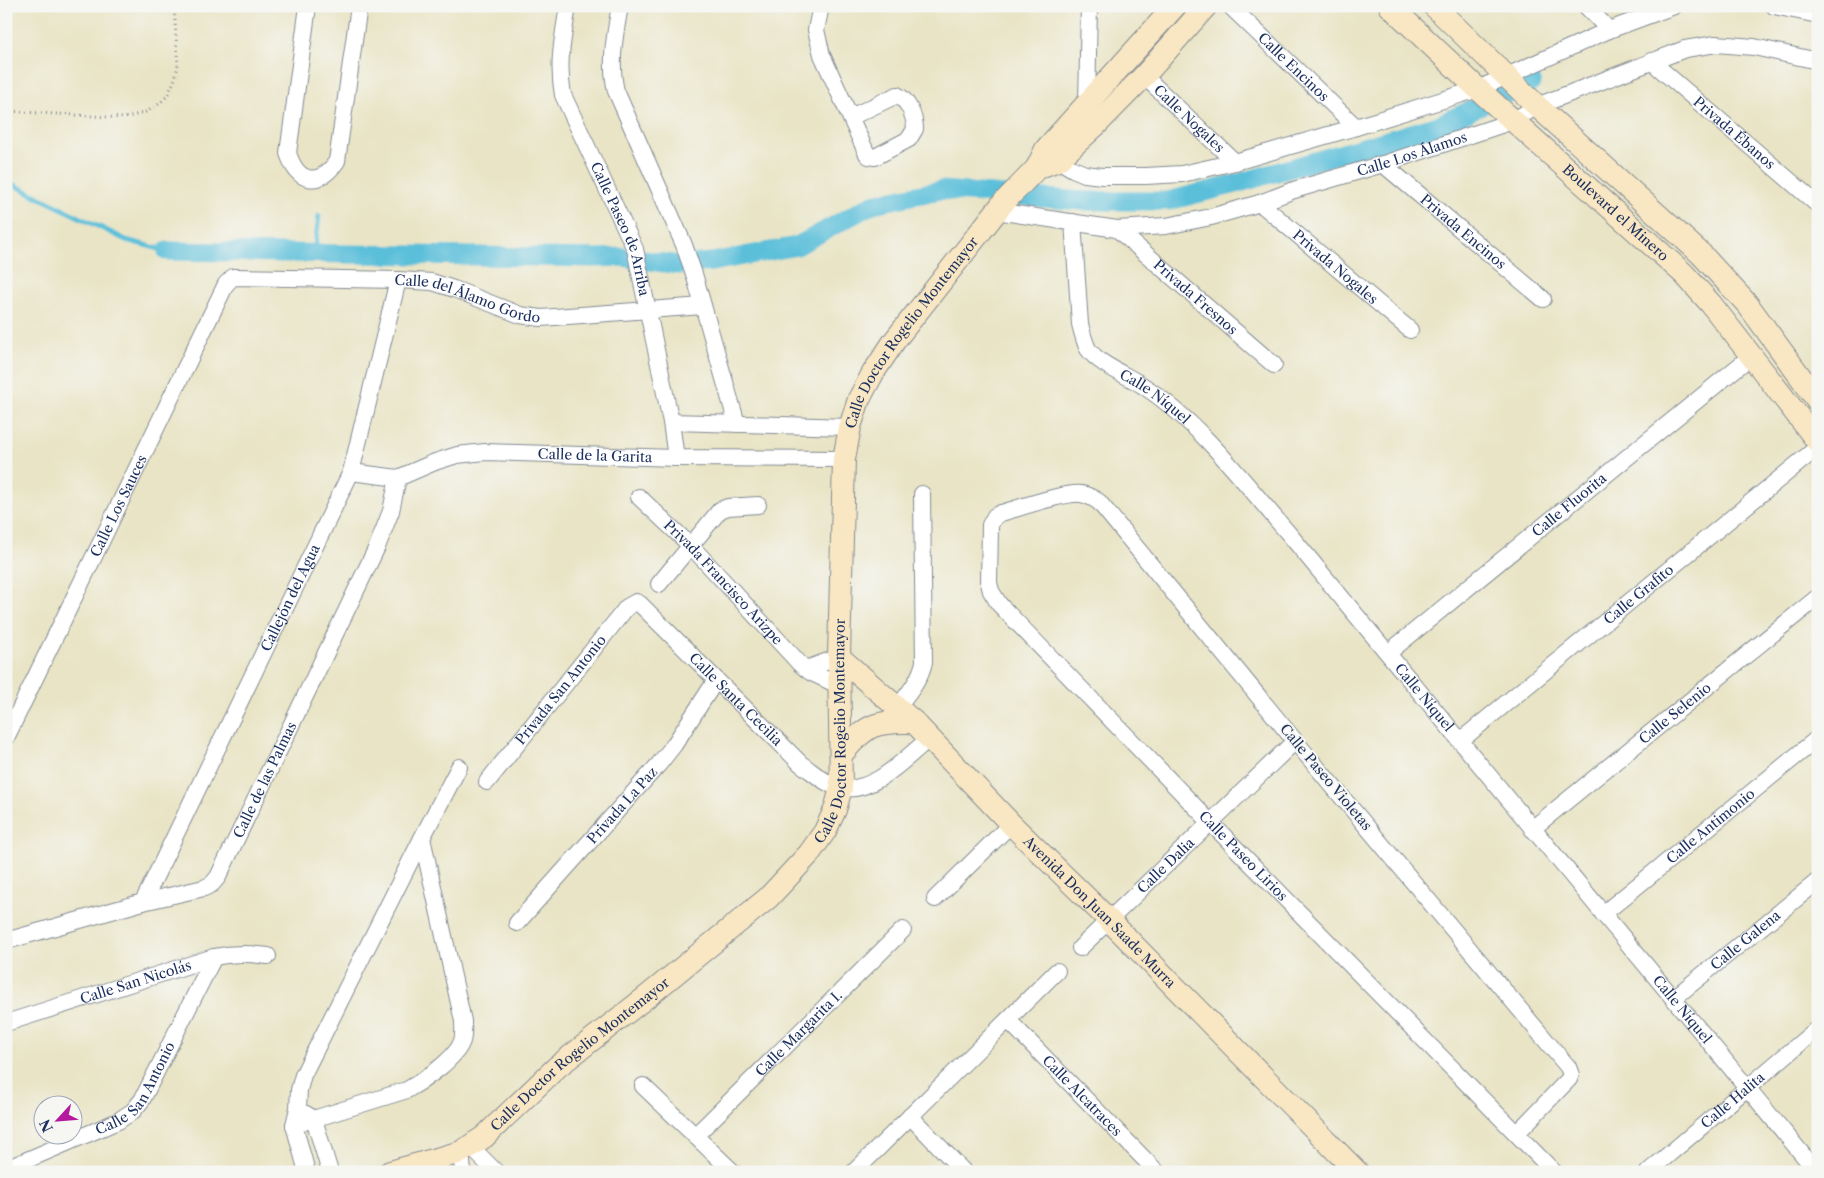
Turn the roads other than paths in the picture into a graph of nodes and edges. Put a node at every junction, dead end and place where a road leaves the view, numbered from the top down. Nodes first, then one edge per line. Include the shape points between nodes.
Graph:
1 (308, 6) edge
2 (359, 6) edge
3 (568, 6) edge
4 (620, 6) edge
5 (821, 6) edge
6 (1089, 6) edge
7 (1174, 6) edge
8 (1206, 6) edge
9 (1230, 6) edge
10 (1390, 6) edge
11 (1434, 6) edge
12 (1586, 6) edge
13 (1674, 6) edge
14 (1774, 6) edge
15 (1818, 15) edge
16 (1609, 30) junction
17 (1818, 61) edge
18 (1651, 62) junction
19 (1144, 76) junction
20 (1520, 90) junction
21 (1087, 104) junction
22 (1494, 104) junction
23 (850, 118) junction
24 (1356, 127) junction
25 (1236, 162) junction
26 (1383, 164) junction
27 (1040, 165) junction
28 (1260, 203) junction
29 (1818, 205) edge
30 (999, 207) junction
31 (1073, 222) junction
32 (1117, 229) junction
33 (233, 277) joint
34 (398, 280) junction
35 (1543, 300) dead end
36 (703, 306) junction
37 (648, 309) junction
38 (1410, 330) dead end
39 (1750, 357) junction
40 (1274, 365) dead end
41 (1818, 401) edge
42 (671, 422) junction
43 (737, 424) junction
44 (850, 427) junction
45 (1818, 442) edge
46 (1818, 447) edge
47 (676, 458) junction
48 (844, 460) junction
49 (351, 472) junction
50 (398, 478) junction
51 (922, 494) dead end
52 (639, 497) dead end
53 (758, 505) dead end
54 (996, 516) joint
55 (691, 546) junction
56 (659, 584) dead end
57 (1818, 597) edge
58 (636, 602) joint
59 (1388, 653) junction
60 (839, 657) junction
61 (806, 669) junction
62 (716, 680) junction
63 (840, 686) junction
64 (906, 714) junction
65 (6, 738) edge
66 (930, 738) junction
67 (1818, 738) edge
68 (1296, 741) junction
69 (1460, 741) junction
70 (841, 755) junction
71 (460, 767) dead end
72 (487, 782) dead end
73 (841, 788) junction
74 (1210, 822) junction
75 (1011, 824) junction
76 (1532, 829) junction
77 (422, 838) junction
78 (1818, 881) edge
79 (935, 899) dead end
80 (143, 902) junction
81 (1603, 914) junction
82 (1108, 920) junction
83 (517, 923) dead end
84 (903, 930) dead end
85 (6, 941) edge
86 (1080, 948) dead end
87 (268, 956) dead end
88 (214, 958) junction
89 (1057, 971) dead end
90 (1674, 998) junction
91 (1008, 1020) junction
92 (6, 1023) edge
93 (1818, 1028) edge
94 (643, 1086) dead end
95 (1746, 1086) junction
96 (298, 1108) junction
97 (910, 1116) junction
98 (314, 1119) junction
99 (294, 1125) junction
100 (1517, 1133) junction
101 (696, 1136) junction
102 (465, 1157) edge
103 (6, 1169) edge
104 (1817, 1170) edge
105 (308, 1172) edge
106 (330, 1172) edge
107 (390, 1172) edge
108 (496, 1172) edge
109 (733, 1172) edge
110 (854, 1172) edge
111 (964, 1172) edge
112 (1157, 1172) edge
113 (1357, 1172) edge
114 (1554, 1172) edge
115 (1648, 1172) edge

1 - 2 street via 288,153 292,166 308,178 330,172 337,161
3 - 37 street, Calle Paseo de Arriba via 559,57 563,96 635,249
4 - 36 street via 612,77 684,245
5 - 23 street via 816,30 818,42
6 - 21 street
7 - 21 street
8 - 19 street
9 - 24 street, Calle Encinos
10 - 22 street, Boulevard el Minero
11 - 20 street, Boulevard el Minero
12 - 16 street
13 - 16 street, Calle Los Álamos
14 - 15 street
16 - 20 street, Calle Los Álamos
17 - 18 street, Calle Los Álamos via 1754,47 1716,44 1684,49
18 - 20 street, Calle Los Álamos
18 - 29 street, Privada Ébanos
19 - 25 street, Calle Nogales
19 - 27 street
20 - 22 street, Calle Los Álamos
20 - 22 street, Calle Los Álamos
20 - 41 street, Boulevard el Minero via 1701,254 1748,305
21 - 27 street
22 - 24 street, Calle Los Álamos
22 - 26 street, Calle Los Álamos
22 - 39 street, Boulevard el Minero via 1684,274
23 - 23 street via 871,157 909,139 915,129 910,111 897,94
24 - 25 street, Calle Los Álamos
25 - 27 street, Calle Los Álamos via 1182,174 1146,176 1102,176
26 - 28 street, Calle Los Álamos
26 - 35 street, Privada Encinos
27 - 30 street, Calle Doctor Rogelio Montemayor
28 - 32 street, Calle Los Álamos via 1166,226
28 - 38 street, Privada Nogales
30 - 31 street, Calle Los Álamos
30 - 44 street, Calle Doctor Rogelio Montemayor via 895,340 859,399
31 - 32 street, Calle Los Álamos
31 - 59 street, Calle Níquel via 1080,324 1089,350 1146,388 1192,425 1289,534
32 - 40 street, Privada Fresnos
33 - 34 street, Calle del Álamo Gordo
33 - 65 street, Calle Los Sauces via 222,293
34 - 37 street, Calle del Álamo Gordo via 432,282 520,314 541,318
34 - 49 street, Callejón del Agua
36 - 37 street, Calle del Álamo Gordo
36 - 43 street
37 - 42 street, Calle Paseo de Arriba
39 - 45 street, Boulevard el Minero
39 - 59 street, Calle Fluorita
42 - 43 street
42 - 47 street, Calle Paseo de Arriba
43 - 44 street
44 - 48 street, Calle Doctor Rogelio Montemayor
46 - 69 street, Calle Grafito
47 - 48 street, Calle de la Garita
47 - 50 street, Calle de la Garita via 485,452 457,455
48 - 60 street, Calle Doctor Rogelio Montemayor
49 - 50 street
49 - 80 street, Callejón del Agua
50 - 80 street, Calle de las Palmas via 377,546 218,877 204,888
51 - 64 street via 924,662
52 - 55 street, Privada Francisco Arizpe
53 - 55 street via 720,510
54 - 68 street, Calle Paseo Violetas via 1079,494 1091,496 1099,502
54 - 74 street, Calle Paseo Lirios via 990,525 989,583 994,598
55 - 56 street
55 - 61 street, Privada Francisco Arizpe
57 - 76 street, Calle Selenio
58 - 62 street, Calle Santa Cecilia
58 - 72 street, Privada San Antonio via 627,607
59 - 69 street, Calle Níquel
60 - 61 street
60 - 63 street, Calle Doctor Rogelio Montemayor
60 - 64 street, Avenida Don Juan Saade Murra
61 - 63 street, Privada Francisco Arizpe
62 - 73 street, Calle Santa Cecilia via 802,764
62 - 83 street, Privada La Paz via 659,764
63 - 70 street, Calle Doctor Rogelio Montemayor
64 - 66 street, Avenida Don Juan Saade Murra
64 - 70 street via 868,727
66 - 73 street via 872,784
66 - 75 street, Avenida Don Juan Saade Murra
67 - 81 street, Calle Antimonio
68 - 74 street, Calle Dalia
68 - 100 street, Calle Paseo Violetas via 1568,1067 1569,1078
69 - 76 street, Calle Níquel
70 - 73 street, Calle Doctor Rogelio Montemayor
71 - 77 street
73 - 102 street, Calle Doctor Rogelio Montemayor via 828,824 809,854 768,898 557,1067
74 - 82 street, Calle Dalia
74 - 100 street, Calle Paseo Lirios
75 - 79 street
75 - 82 street, Avenida Don Juan Saade Murra
76 - 81 street, Calle Níquel
77 - 96 street via 303,1075
77 - 98 street via 463,1021 462,1042 424,1080 407,1090
78 - 90 street, Calle Galena
80 - 85 street, Calle de las Palmas
81 - 90 street, Calle Níquel
82 - 86 street, Calle Dalia
82 - 113 street, Avenida Don Juan Saade Murra
84 - 101 street, Calle Margarita I.
87 - 88 street, Calle San Nicolás via 232,953
88 - 92 street, Calle San Nicolás
88 - 103 street, Calle San Antonio via 133,1112
89 - 91 street
90 - 95 street, Calle Níquel
91 - 97 street
91 - 112 street, Calle Alcatraces
93 - 95 street, Calle Halita
94 - 101 street
95 - 104 street, Calle Níquel
95 - 115 street, Calle Halita
96 - 98 street
96 - 99 street
97 - 110 street
97 - 111 street
98 - 99 street
98 - 106 street
99 - 105 street
100 - 114 street, Calle Paseo Lirios
101 - 109 street
102 - 107 street
102 - 108 street

